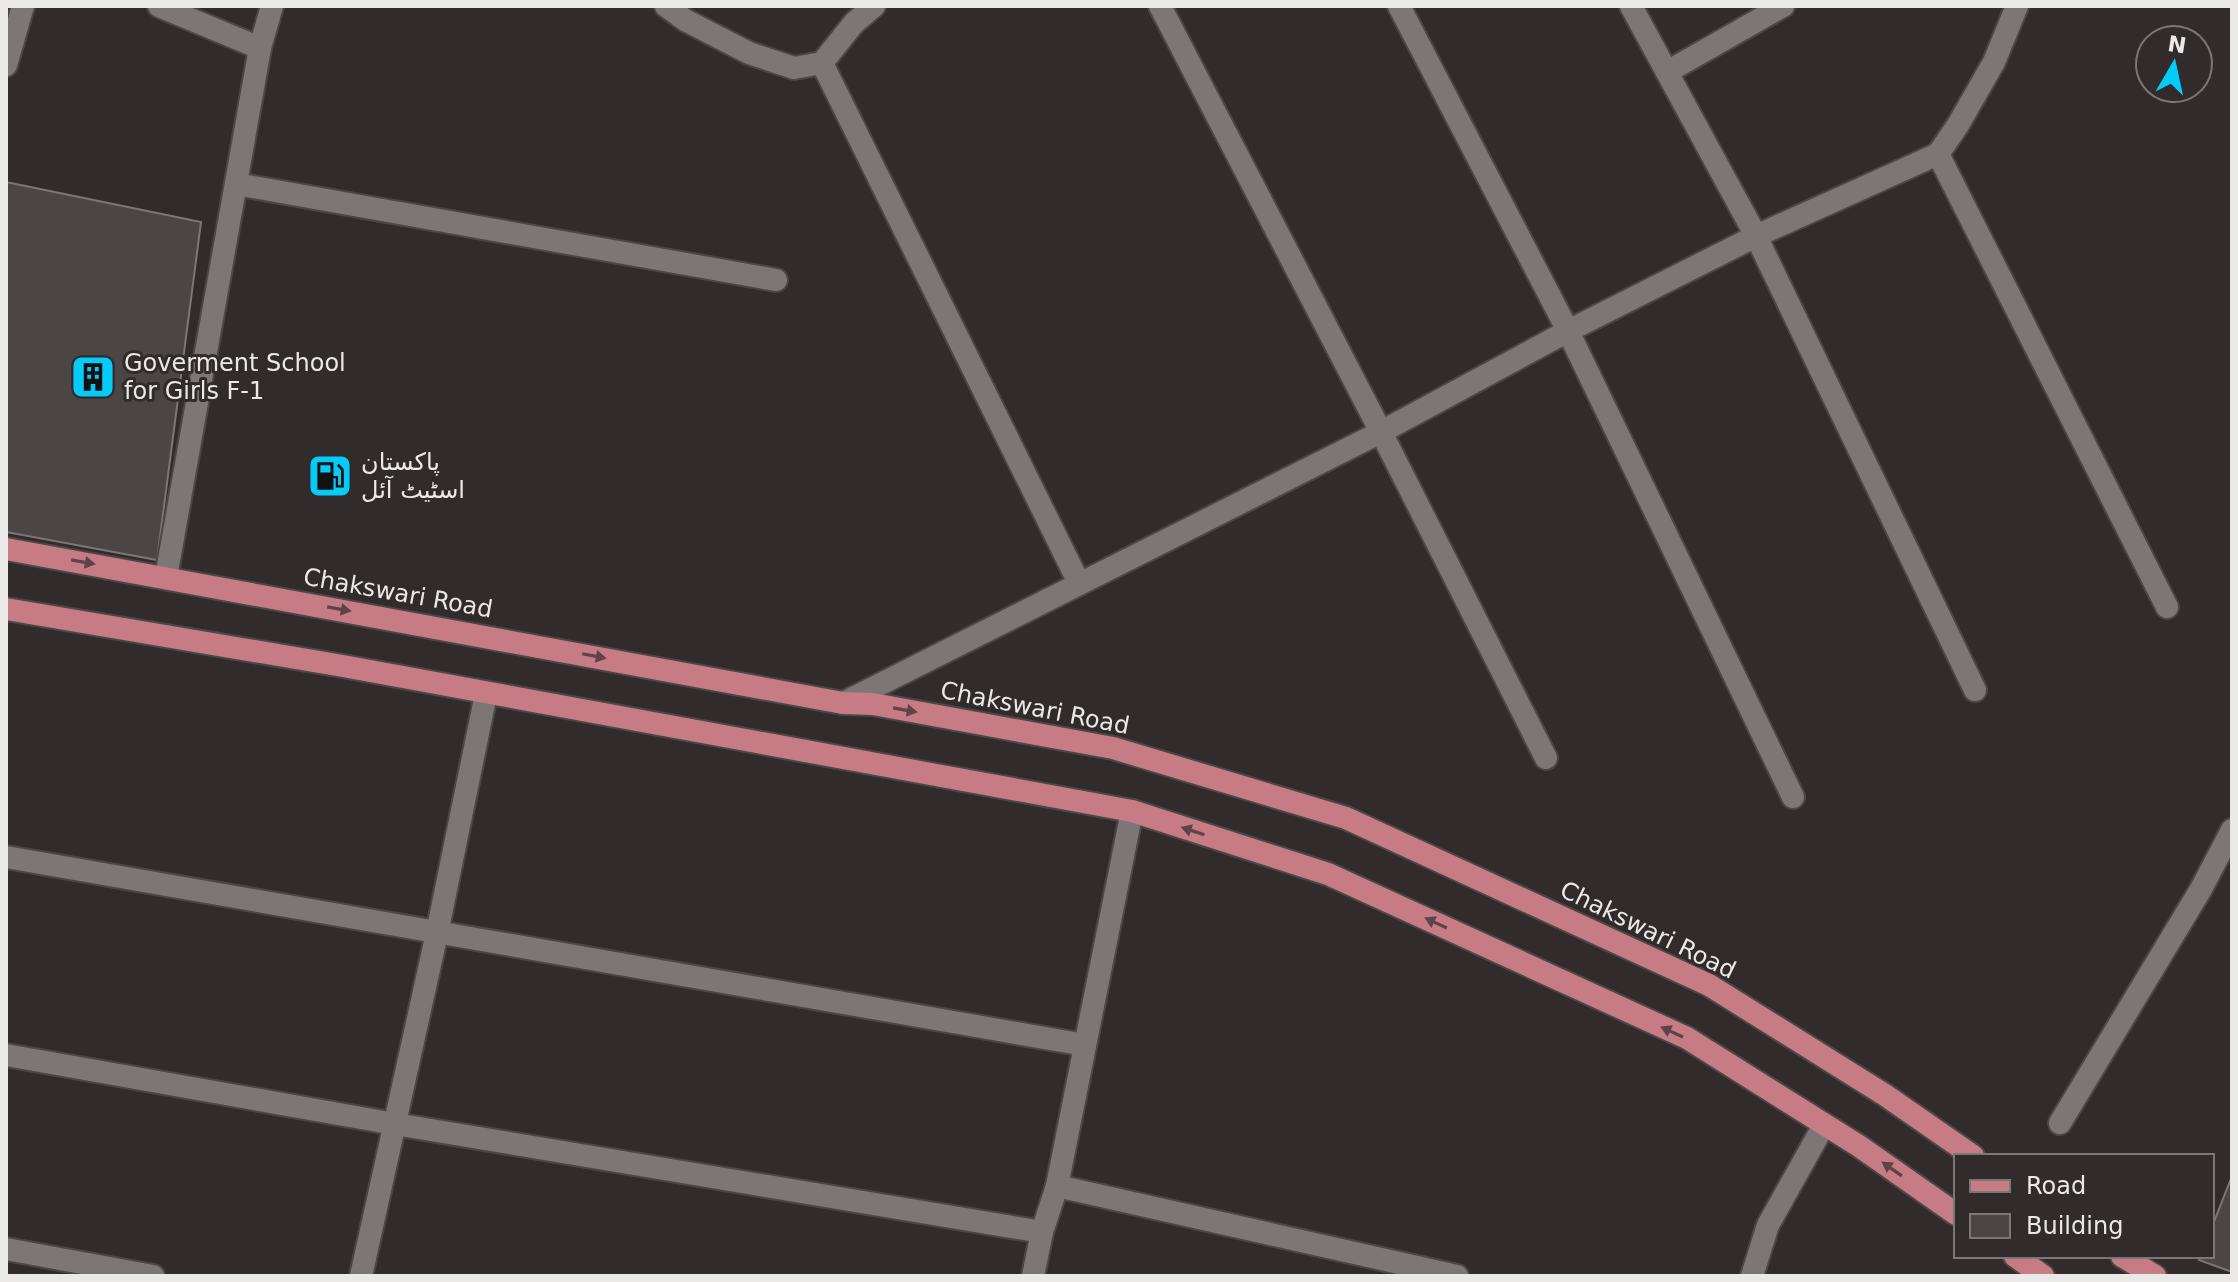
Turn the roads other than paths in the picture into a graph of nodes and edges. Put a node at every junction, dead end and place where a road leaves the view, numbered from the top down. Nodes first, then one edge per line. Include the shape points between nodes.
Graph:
1 (23, 6) edge
2 (159, 6) edge
3 (272, 6) edge
4 (666, 6) edge
5 (874, 6) edge
6 (1160, 6) edge
7 (1399, 6) edge
8 (1631, 6) edge
9 (1783, 6) edge
10 (2017, 6) edge
11 (260, 48) junction
12 (822, 63) junction
13 (6, 65) edge
14 (1667, 72) junction
15 (1938, 154) junction
16 (236, 184) junction
17 (1756, 236) junction
18 (776, 280) dead end
19 (1568, 331) junction
20 (1381, 432) junction
21 (6, 549) edge
22 (166, 577) junction
23 (1079, 583) junction
24 (2167, 607) dead end
25 (6, 609) edge
26 (1975, 690) dead end
27 (486, 694) junction
28 (843, 703) junction
29 (1546, 758) dead end
30 (1793, 797) dead end
31 (1132, 811) junction
32 (2232, 830) edge
33 (6, 857) edge
34 (437, 933) junction
35 (1085, 1045) junction
36 (6, 1055) edge
37 (2060, 1123) dead end
38 (395, 1124) junction
39 (1824, 1125) junction
40 (1970, 1154) edge
41 (1057, 1186) junction
42 (1954, 1213) edge
43 (1042, 1232) junction
44 (6, 1249) edge
45 (2018, 1258) edge
46 (2125, 1258) edge
47 (153, 1276) edge
48 (361, 1276) edge
49 (1033, 1276) edge
50 (1457, 1276) edge
51 (1752, 1276) edge
52 (2043, 1276) edge
53 (2155, 1276) edge

1 - 13 street
2 - 11 street
3 - 11 street
4 - 12 street via 749,53 794,68
5 - 12 street
6 - 20 street
7 - 19 street
8 - 14 street
9 - 14 street
10 - 15 street via 1994,62
11 - 16 street
12 - 23 street
14 - 17 street
15 - 17 street
15 - 24 street
16 - 18 street
16 - 22 street
17 - 19 street
17 - 26 street
19 - 20 street
19 - 30 street
20 - 23 street
20 - 29 street
21 -> 22 main road, Chakswari Road
22 -> 28 main road, Chakswari Road
23 - 28 street
25 - 27 main road
27 - 31 main road
27 - 34 street
28 -> 40 main road, Chakswari Road via 1113,748 1346,818 1709,985
31 - 35 street
39 -> 31 main road via 1687,1038 1343,880
32 - 37 street
33 - 34 street
34 - 35 street
34 - 38 street
35 - 41 street
36 - 38 street
38 - 43 street
38 - 48 street
42 -> 39 main road
39 - 51 street via 1768,1225
41 - 43 street
41 - 50 street
43 - 49 street
44 - 47 street
45 - 52 main road
46 - 53 main road

